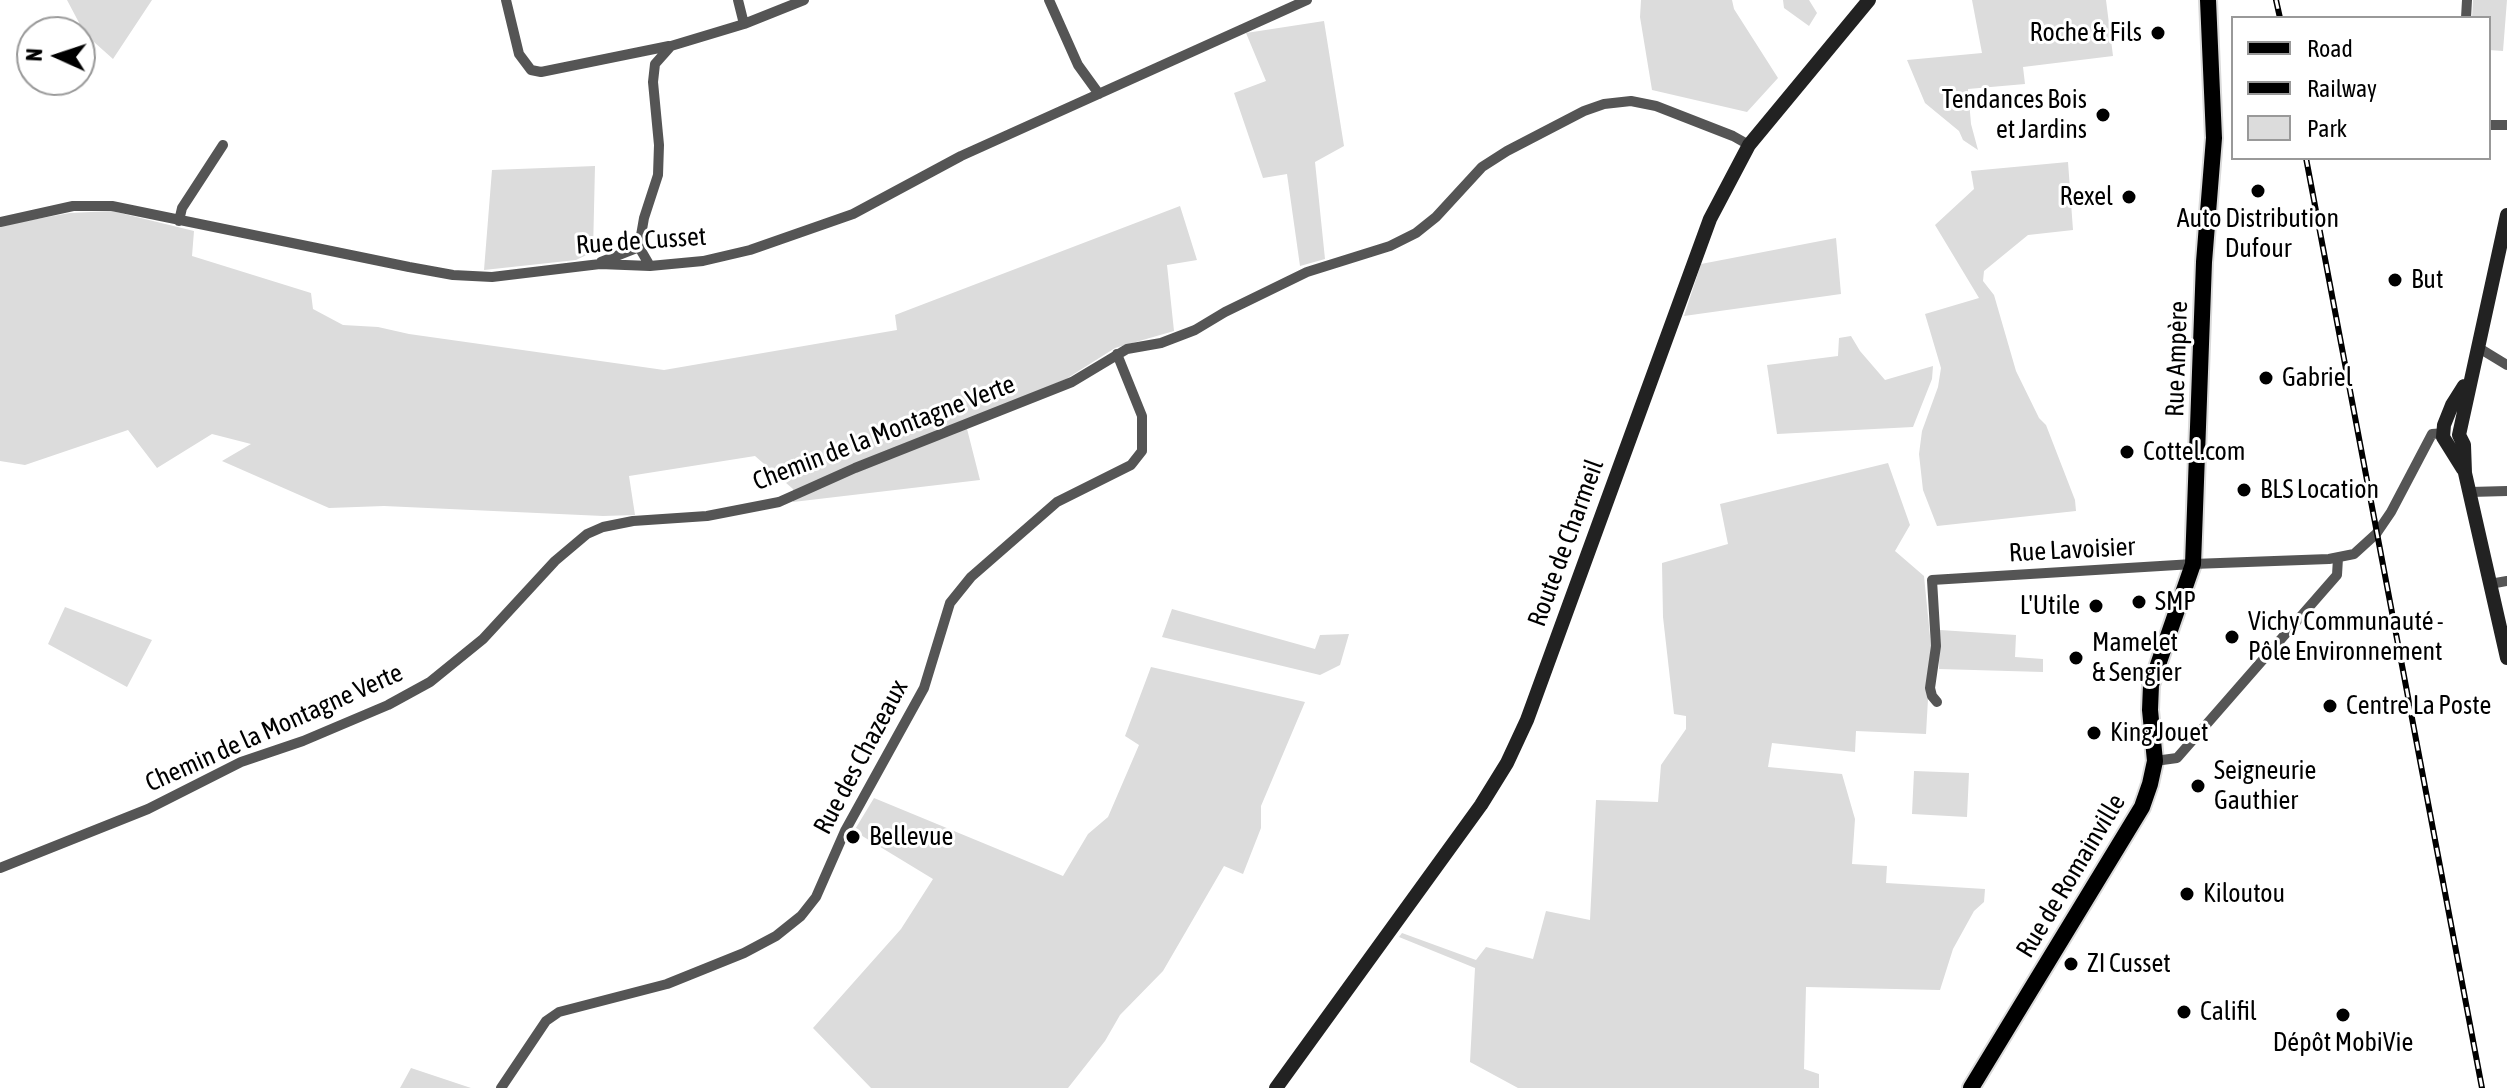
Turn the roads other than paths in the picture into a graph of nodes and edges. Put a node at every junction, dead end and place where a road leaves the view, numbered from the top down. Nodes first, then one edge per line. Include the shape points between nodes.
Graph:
1 (506, 0) edge
2 (738, 0) edge
3 (804, 0) edge
4 (1049, 0) edge
5 (1307, 0) edge
6 (1869, 0) edge
7 (2208, 0) edge
8 (744, 24) junction
9 (671, 46) junction
10 (637, 51) junction
11 (655, 64) junction
12 (1099, 94) junction
13 (223, 145) dead end
14 (1749, 145) junction
15 (2507, 215) edge
16 (179, 221) junction
17 (0, 222) edge
18 (639, 247) junction
19 (600, 264) junction
20 (650, 266) junction
21 (2479, 348) junction
22 (1117, 354) junction
23 (2507, 365) edge
24 (2448, 436) junction
25 (2424, 450) junction
26 (2507, 491) edge
27 (2470, 492) junction
28 (2338, 558) junction
29 (2193, 564) junction
30 (2507, 581) edge
31 (2490, 584) junction
32 (2507, 658) edge
33 (1937, 702) dead end
34 (2155, 761) junction
35 (0, 868) edge
36 (501, 1088) edge
37 (1276, 1088) edge
38 (1971, 1088) edge

1 - 10 street via 519,54 531,70
2 - 8 street
3 - 8 street
4 - 12 street via 1078,65
5 - 12 street, Rue de Cusset
6 - 14 main road, Route de Charmeil
7 - 29 main road, Rue Ampère via 2214,138
8 - 9 street
9 - 10 street
9 - 11 street
10 - 11 street
11 - 18 street via 658,175
12 - 20 street, Rue de Cusset via 826,225 703,261
13 - 16 street
14 - 22 street, Chemin de la Montagne Verte via 1656,106 1631,101 1604,104 1482,167 1416,233 1307,272 1195,330
14 - 37 main road, Route de Charmeil via 1710,219 1507,763
15 - 21 main road
16 - 17 street, Rue de Cusset via 112,206 73,206
16 - 19 street, Rue de Cusset via 453,275 492,277
18 - 19 street
18 - 20 street
19 - 20 street, Rue de Cusset
21 - 23 street
21 - 24 main road via 2452,405
22 - 35 street, Chemin de la Montagne Verte via 1072,382 779,502 707,516 633,521 587,534 483,639 430,682 303,741 241,762 148,809
22 - 36 street, Rue des Chazeaux via 1142,416 1142,451 1131,465 1057,502 971,577 950,603 924,688 845,831 816,897 801,916 744,953 667,984 559,1012 546,1021
24 - 25 street
24 - 25 street
24 - 27 main road
25 - 28 street via 2376,534 2354,554
26 - 27 street
27 - 31 main road
28 - 29 street, Rue Lavoisier
28 - 34 street via 2337,575 2177,758
29 - 33 street, Rue Lavoisier via 1932,580 1936,646 1930,688
29 - 34 main road, Rue Ampère via 2151,685
30 - 31 street
31 - 32 main road
34 - 38 main road, Rue de Romainville via 2142,807

